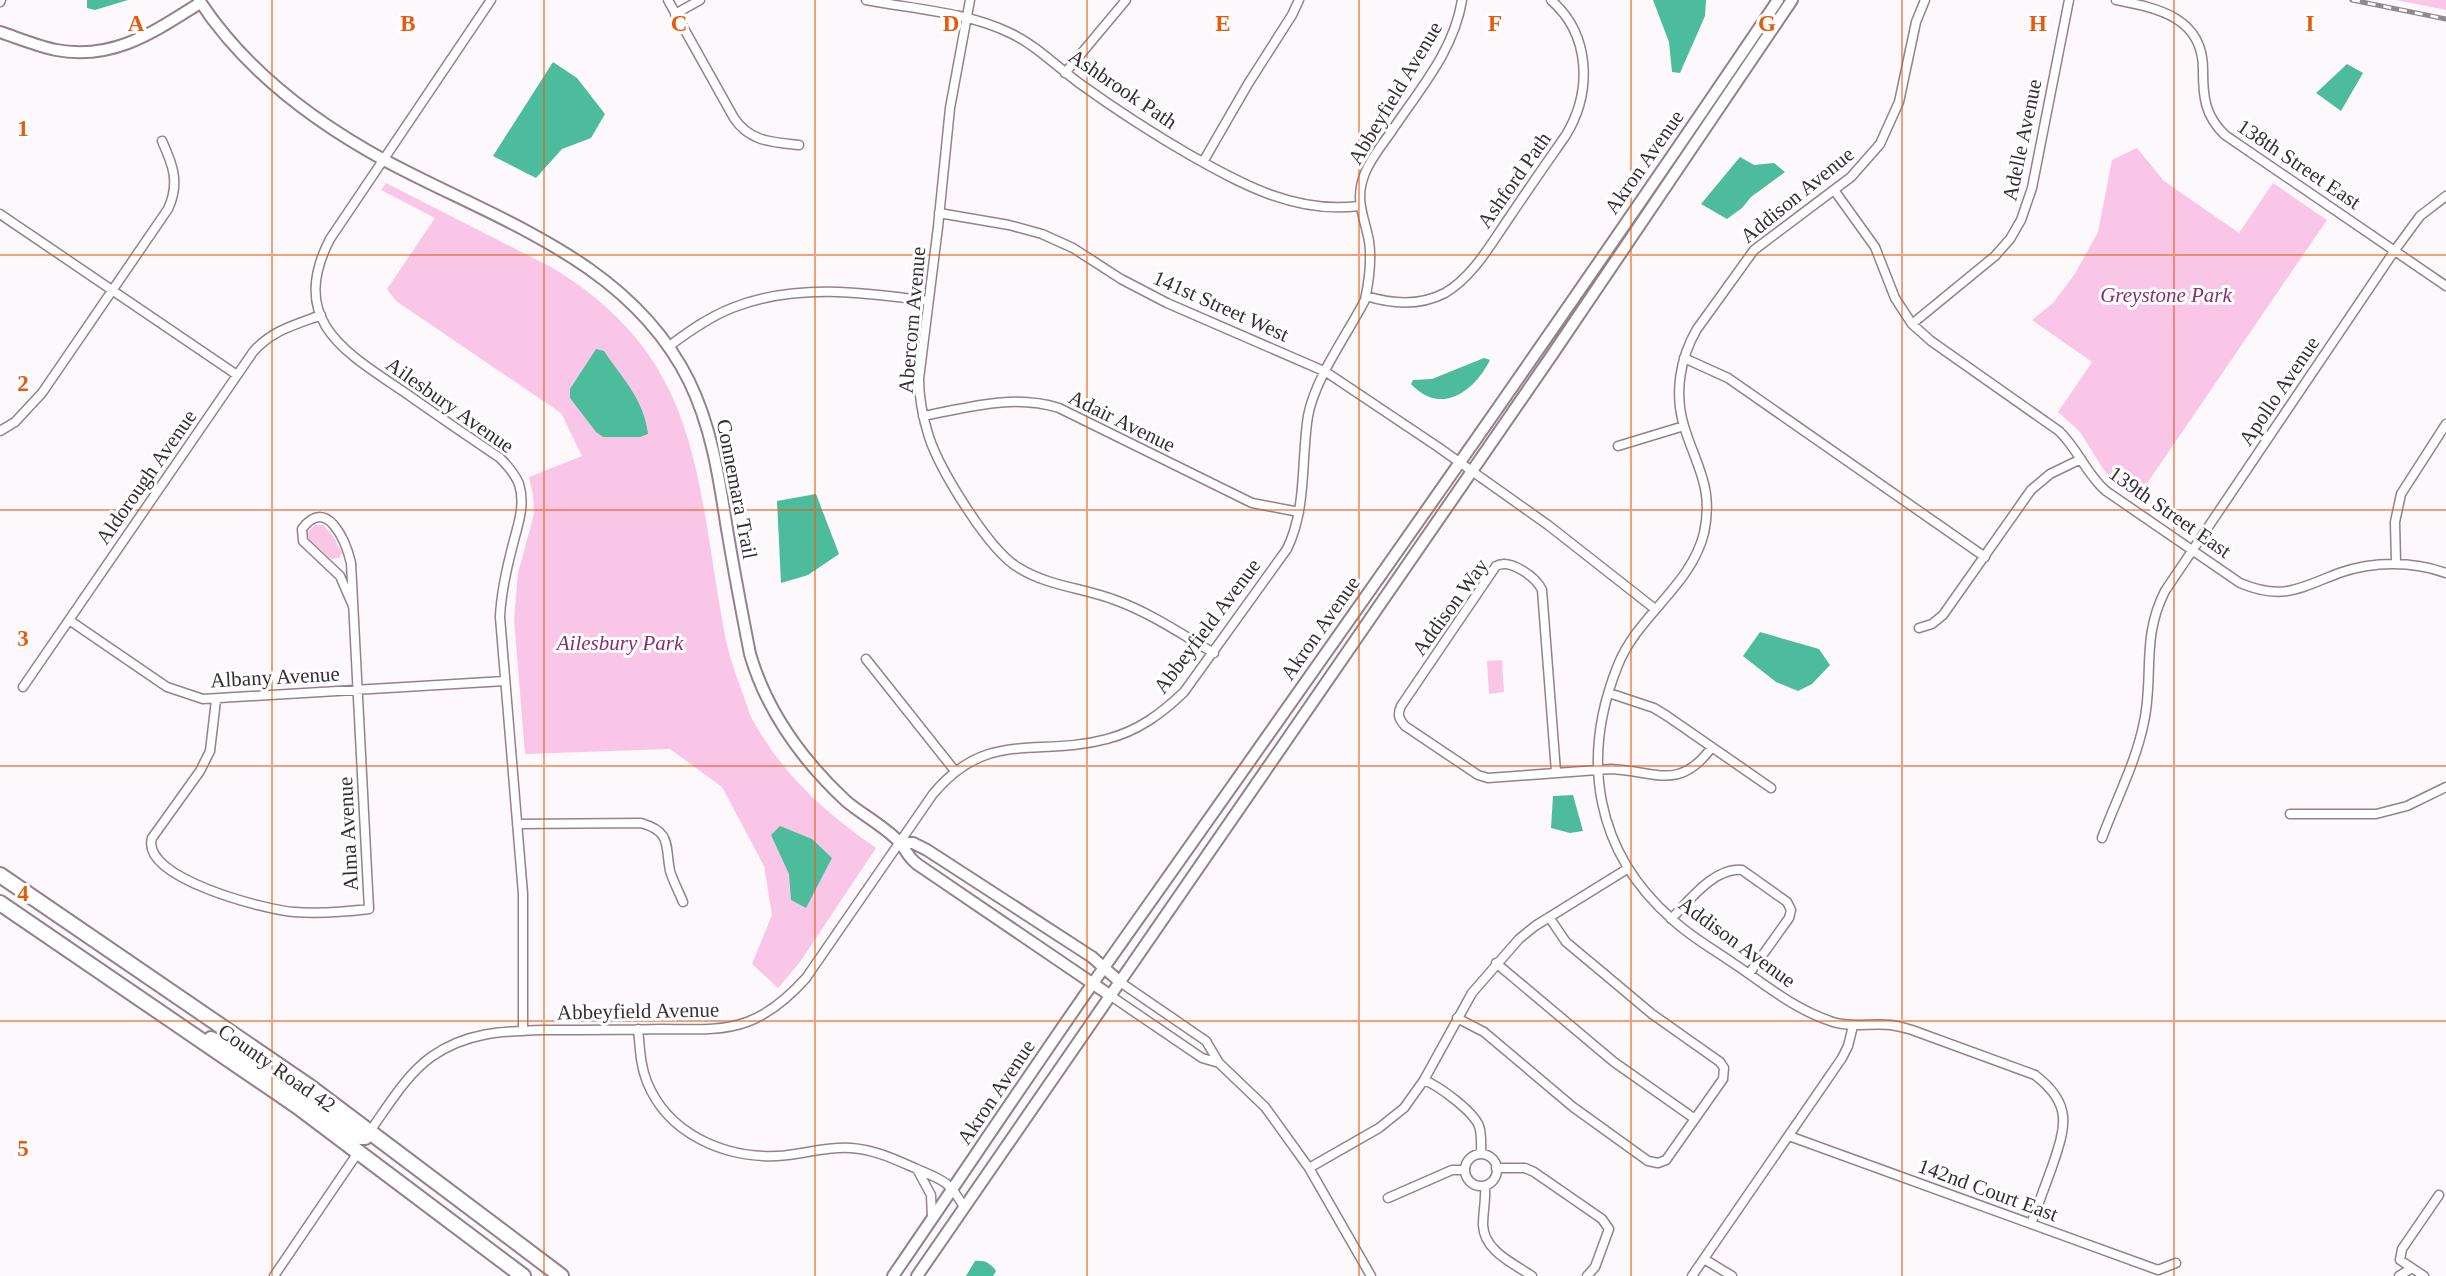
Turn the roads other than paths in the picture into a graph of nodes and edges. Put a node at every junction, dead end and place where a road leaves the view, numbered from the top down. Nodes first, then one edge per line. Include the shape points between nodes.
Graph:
1 (491, 0) edge
2 (668, 0) edge
3 (700, 0) edge
4 (866, 0) edge
5 (970, 0) edge
6 (1126, 0) edge
7 (1300, 0) edge
8 (1462, 0) edge
9 (1551, 0) edge
10 (1778, 0) edge
11 (1792, 0) edge
12 (1925, 0) edge
13 (2069, 0) edge
14 (2116, 0) edge
15 (201, 1) edge
16 (676, 14) junction
17 (965, 18) junction
18 (0, 32) edge
19 (1065, 73) junction
20 (162, 141) dead end
21 (799, 145) dead end
22 (385, 161) junction
23 (1203, 162) junction
24 (1834, 190) junction
25 (2446, 196) edge
26 (1359, 206) junction
27 (0, 214) edge
28 (939, 214) junction
29 (2395, 250) junction
30 (2446, 286) edge
31 (112, 291) junction
32 (1366, 296) junction
33 (929, 301) junction
34 (321, 315) junction
35 (1912, 324) junction
36 (668, 347) junction
37 (1684, 358) junction
38 (1326, 372) junction
39 (237, 375) junction
40 (923, 416) junction
41 (2446, 424) edge
42 (1684, 426) junction
43 (0, 431) edge
44 (1618, 446) dead end
45 (2081, 459) junction
46 (1459, 462) junction
47 (1472, 471) junction
48 (1299, 512) junction
49 (2192, 551) junction
50 (1984, 557) junction
51 (2396, 563) junction
52 (2446, 573) edge
53 (352, 606) junction
54 (1655, 609) junction
55 (69, 620) junction
56 (1919, 628) dead end
57 (1214, 653) junction
58 (866, 659) dead end
59 (505, 681) junction
60 (23, 687) dead end
61 (359, 691) junction
62 (1609, 693) junction
63 (216, 700) junction
64 (1712, 747) junction
65 (1598, 769) junction
66 (955, 771) junction
67 (1556, 772) junction
68 (2446, 787) edge
69 (1771, 788) dead end
70 (2290, 814) dead end
71 (517, 824) junction
72 (2102, 838) dead end
73 (901, 843) junction
74 (1627, 869) junction
75 (0, 875) edge
76 (683, 902) dead end
77 (0, 903) edge
78 (1549, 917) junction
79 (1671, 919) junction
80 (1496, 963) junction
81 (1105, 968) junction
82 (1749, 974) junction
83 (1121, 982) junction
84 (1092, 985) junction
85 (1111, 996) junction
86 (1457, 1018) junction
87 (175, 1023) junction
88 (1853, 1026) junction
89 (638, 1030) junction
90 (523, 1031) junction
91 (1219, 1063) junction
92 (1424, 1080) junction
93 (1695, 1119) junction
94 (370, 1131) junction
95 (1789, 1136) junction
96 (359, 1151) junction
97 (1481, 1154) junction
98 (1309, 1168) junction
99 (1496, 1168) junction
100 (917, 1169) junction
101 (1465, 1170) junction
102 (1485, 1186) junction
103 (953, 1188) junction
104 (2439, 1195) dead end
105 (1388, 1198) dead end
106 (964, 1208) junction
107 (932, 1219) junction
108 (2031, 1224) junction
109 (1704, 1259) junction
110 (2175, 1263) dead end
111 (2412, 1268) junction
112 (274, 1276) edge
113 (523, 1276) edge
114 (561, 1276) edge
115 (893, 1276) edge
116 (917, 1276) edge
117 (1371, 1276) edge
118 (1532, 1276) edge
119 (1587, 1276) edge
120 (1692, 1276) edge
121 (1732, 1276) edge
122 (2399, 1276) edge
123 (2424, 1276) edge

1 - 22 street, Ailesbury Avenue
2 - 16 street
3 - 16 street
4 - 17 street, Ashbrook Path
5 - 17 street, Abercorn Avenue
6 - 19 street
7 - 23 street
8 - 26 street, Abbeyfield Avenue via 1446,49 1368,165
9 - 32 street, Ashford Path via 1573,28 1584,61 1582,98 1566,135 1484,253 1454,287 1419,302
10 - 46 street, Akron Avenue
11 - 47 street, Akron Avenue
12 - 24 street, Addison Avenue via 1891,124 1866,162
13 - 35 street, Adelle Avenue via 2032,188 2021,220 1995,256
14 - 29 street, 138th Street East via 2167,12 2191,33 2202,54 2207,109 2225,135
15 - 18 street via 152,34 105,50 57,50
15 - 22 street, Connemara Trail via 236,48 280,90
16 - 21 street via 743,129 761,140
17 - 19 street, Ashbrook Path via 1024,40
17 - 28 street, Abercorn Avenue
19 - 23 street, Ashbrook Path via 1124,116
20 - 31 street via 176,181 172,200
22 - 34 street, Ailesbury Avenue via 323,253 315,280
22 - 36 street, Connemara Trail via 579,262 632,303
23 - 26 street, Ashbrook Path via 1282,200 1326,208
24 - 35 street, 139th Street East via 1875,247 1895,298
24 - 37 street, Addison Avenue via 1747,257 1697,329
25 - 29 street, Apollo Avenue via 2420,216
26 - 32 street, Abbeyfield Avenue via 1370,251
27 - 31 street
28 - 33 street, Abercorn Avenue
28 - 38 street, 141st Street West via 1042,234 1154,297
29 - 30 street, 138th Street East
29 - 49 street, Apollo Avenue
31 - 39 street
31 - 43 street via 30,408
32 - 38 street, Abbeyfield Avenue
33 - 36 street via 829,291 780,294 731,308
33 - 40 street, Abercorn Avenue via 919,379
34 - 39 street, Aldorough Avenue via 271,335
34 - 59 street, Ailesbury Avenue via 346,353 500,458 515,476 521,492 520,522 500,617
35 - 45 street, 139th Street East via 2059,431
36 - 73 street, Connemara Trail via 688,379 711,442 757,679 808,763 847,802
37 - 42 street, Addison Avenue via 1679,392
37 - 50 street via 1728,378
38 - 46 street, 141st Street West
38 - 48 street, Abbeyfield Avenue via 1308,415
39 - 55 street, Aldorough Avenue
40 - 48 street, Adair Avenue via 996,401 1043,403 1252,503
40 - 57 street, Abercorn Avenue via 935,452 973,516 997,550 1016,567 1033,577 1096,593 1144,612
41 - 51 street via 2401,494 2395,523
42 - 44 street
42 - 54 street, Addison Avenue via 1705,482 1705,528 1689,569
45 - 49 street, 139th Street East via 2106,491
45 - 50 street via 2050,474 2031,490
46 - 47 street, 141st Street West
46 - 81 street, Akron Avenue
47 - 54 street, 141st Street West
47 - 83 street, Akron Avenue
48 - 57 street, Abbeyfield Avenue via 1287,549
49 - 51 street, 139th Street East via 2240,583 2271,592 2295,591 2340,573
49 - 72 street, Apollo Avenue via 2165,591 2153,620 2142,731
50 - 56 street via 1943,615
51 - 52 street, 139th Street East
53 - 53 street via 351,563 345,540 328,520 312,519 302,529 303,541 340,576
53 - 61 street
54 - 62 street, Addison Avenue via 1622,657
55 - 60 street, Aldorough Avenue
55 - 63 street, Albany Avenue via 167,687
57 - 66 street, Abbeyfield Avenue via 1167,708 1129,732 1082,744 1004,748
58 - 66 street
59 - 61 street, Albany Avenue
59 - 71 street, Ailesbury Avenue
61 - 63 street, Albany Avenue
61 - 63 street, Alma Avenue via 369,909 342,912 265,909 235,900 179,874 154,855 152,838 210,751
62 - 64 street via 1654,708
62 - 65 street, Addison Avenue via 1600,730
64 - 65 street, Addison Way via 1694,768 1671,776
64 - 69 street
65 - 67 street, Addison Way
65 - 74 street, Addison Avenue via 1608,826
66 - 73 street, Abbeyfield Avenue via 933,794
67 - 67 street, Addison Way via 1542,590 1520,570 1502,562 1401,706 1399,720 1478,775
68 - 70 street via 2407,806 2376,814
71 - 76 street via 651,826 666,840 671,872
71 - 90 street, Ailesbury Avenue via 523,894
73 - 81 street, Connemara Trail via 927,850
73 - 84 street, Connemara Trail via 917,864
73 - 89 street, Abbeyfield Avenue via 819,961 778,1005 726,1027
74 - 78 street
74 - 79 street, Addison Avenue
75 - 94 highway, County Road 42
77 - 87 highway, County Road 42
78 - 80 street
78 - 93 street via 1575,950 1720,1062 1723,1079
79 - 82 street, Addison Avenue
79 - 82 street via 1720,875 1742,870 1787,902 1791,910
80 - 86 street
80 - 93 street via 1614,1062
81 - 83 street, Connemara Trail
81 - 84 street, Akron Avenue
82 - 88 street, Addison Avenue via 1804,1012
83 - 85 street, Akron Avenue
83 - 91 street via 1206,1041
84 - 85 street, Connemara Trail
84 - 103 street, Akron Avenue
85 - 91 street via 1202,1058
85 - 106 street, Akron Avenue
86 - 92 street
86 - 93 street via 1484,1032 1573,1107 1648,1161 1658,1164 1666,1160
87 - 94 highway via 243,1054 361,1137
87 - 96 highway, County Road 42
88 - 95 street via 1842,1058
88 - 108 street, Addison Avenue via 1891,1025 1912,1030 2035,1075 2048,1085 2062,1108 2064,1133
89 - 90 street, Abbeyfield Avenue
89 - 100 street via 641,1063 655,1098 678,1124 704,1142 758,1157 861,1149
90 - 94 street, Abbeyfield Avenue via 463,1039 438,1053 416,1071
91 - 98 street via 1265,1107
92 - 97 street via 1475,1119
92 - 98 street via 1404,1108 1379,1128
94 - 114 highway
95 - 108 street, 142nd Court East
95 - 109 street
96 - 112 street
96 - 113 highway, County Road 42
97 - 99 street via 1491,1158
97 - 101 street via 1470,1159
98 - 117 street
99 - 102 street via 1494,1179
99 - 119 street via 1534,1172 1602,1219 1609,1229
100 - 103 street
100 - 107 street via 931,1195
101 - 102 street via 1471,1183
101 - 105 street via 1452,1170
102 - 118 street via 1485,1238 1493,1250
103 - 106 street
103 - 107 street, Akron Avenue
104 - 111 street via 2402,1249 2400,1260
106 - 116 street, Akron Avenue
107 - 115 street, Akron Avenue
108 - 110 street, 142nd Court East via 2158,1270
109 - 120 street
109 - 121 street
111 - 122 street
111 - 123 street

